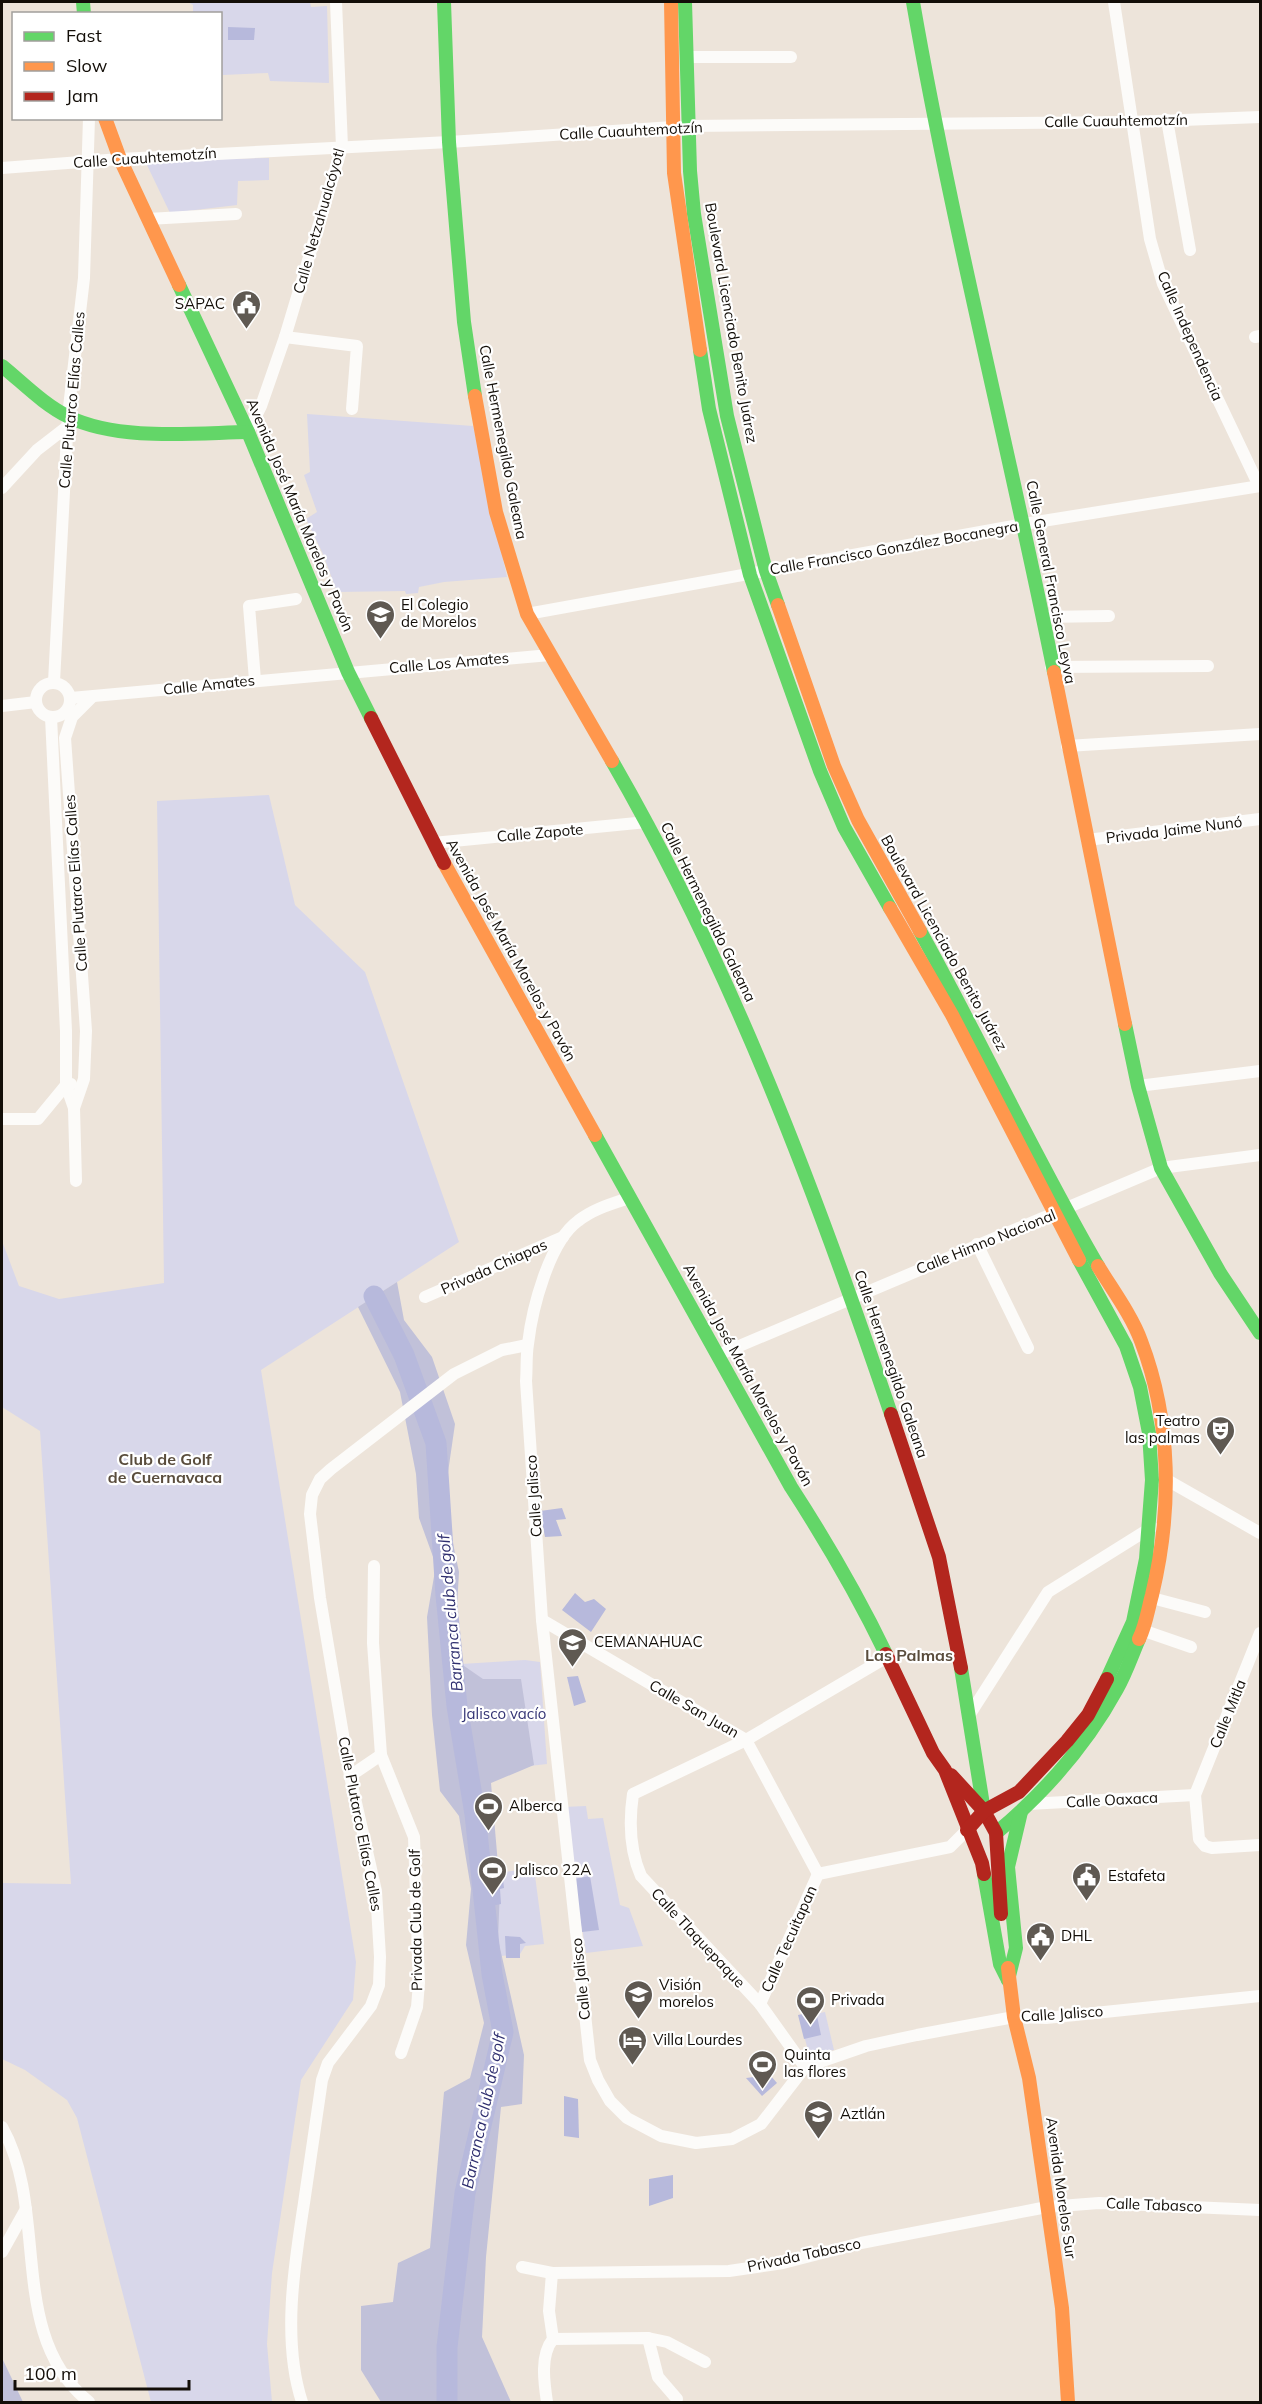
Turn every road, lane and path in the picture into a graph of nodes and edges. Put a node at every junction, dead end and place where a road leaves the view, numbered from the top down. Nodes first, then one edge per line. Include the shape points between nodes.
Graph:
1 (336, 2) edge
2 (444, 2) edge
3 (670, 2) edge
4 (685, 2) edge
5 (913, 2) edge
6 (1114, 2) edge
7 (687, 57) junction
8 (791, 57) dead end
9 (1260, 117) edge
10 (89, 120) edge
11 (106, 120) edge
12 (1167, 120) junction
13 (1131, 122) junction
14 (934, 124) junction
15 (688, 126) junction
16 (672, 127) junction
17 (449, 142) junction
18 (342, 147) junction
19 (120, 159) junction
20 (87, 161) junction
21 (2, 168) edge
22 (236, 213) dead end
23 (148, 219) junction
24 (1190, 250) dead end
25 (285, 337) junction
26 (2, 366) edge
27 (352, 409) dead end
28 (68, 422) junction
29 (248, 432) junction
30 (1260, 486) edge
31 (2, 488) edge
32 (1024, 524) junction
33 (766, 571) junction
34 (750, 575) junction
35 (296, 599) dead end
36 (528, 614) junction
37 (1109, 616) dead end
38 (1042, 617) junction
39 (550, 655) junction
40 (1208, 666) dead end
41 (1051, 667) junction
42 (348, 672) junction
43 (255, 680) junction
44 (54, 682) junction
45 (92, 697) junction
46 (71, 698) junction
47 (36, 702) junction
48 (2, 706) edge
49 (51, 717) junction
50 (1260, 734) edge
51 (1067, 746) junction
52 (1260, 819) edge
53 (858, 820) junction
54 (647, 822) junction
55 (844, 827) junction
56 (1087, 840) junction
57 (433, 843) junction
58 (1260, 1071) edge
59 (84, 1079) junction
60 (66, 1086) junction
61 (1138, 1086) junction
62 (74, 1108) junction
63 (2, 1119) edge
64 (1260, 1156) edge
65 (1161, 1168) junction
66 (76, 1181) dead end
67 (629, 1198) junction
68 (1059, 1212) junction
69 (563, 1236) junction
70 (977, 1244) junction
71 (425, 1297) dead end
72 (852, 1298) junction
73 (1260, 1333) edge
74 (527, 1345) junction
75 (1028, 1348) dead end
76 (718, 1355) junction
77 (1152, 1480) junction
78 (1167, 1480) junction
79 (1164, 1520) junction
80 (1150, 1528) junction
81 (1260, 1533) edge
82 (374, 1566) dead end
83 (1152, 1598) junction
84 (1205, 1612) dead end
85 (542, 1620) junction
86 (1137, 1628) junction
87 (1260, 1634) edge
88 (1191, 1647) dead end
89 (888, 1657) junction
90 (970, 1714) junction
91 (746, 1740) junction
92 (381, 1755) junction
93 (945, 1770) junction
94 (350, 1776) junction
95 (1196, 1796) junction
96 (1024, 1808) junction
97 (984, 1811) junction
98 (967, 1830) junction
99 (996, 1833) junction
100 (1260, 1845) edge
101 (818, 1874) junction
102 (1008, 1980) junction
103 (1260, 1996) edge
104 (760, 2004) junction
105 (1014, 2017) junction
106 (401, 2053) dead end
107 (805, 2067) junction
108 (2, 2127) edge
109 (1047, 2207) junction
110 (26, 2210) junction
111 (1260, 2210) edge
112 (2, 2252) edge
113 (522, 2267) dead end
114 (552, 2273) junction
115 (648, 2338) junction
116 (554, 2339) junction
117 (705, 2362) dead end
118 (676, 2399) dead end
119 (89, 2403) edge
120 (302, 2403) edge
121 (547, 2403) edge
122 (1068, 2403) edge

1 - 18 street, Calle Netzahualcóyotl
2 - 17 street, Calle Hermenegildo Galeana
3 - 16 street, Boulevard Licenciado Benito Juárez
4 - 7 street, Boulevard Licenciado Benito Juárez
5 - 14 street, Calle General Francisco Leyva
6 - 13 street, Calle Independencia
7 - 8 street
7 - 15 street, Boulevard Licenciado Benito Juárez
9 - 12 street, Calle Cuauhtemotzín
10 - 20 street, Calle Plutarco Elías Calles
11 - 19 street, Avenida José María Morelos y Pavón
12 - 13 street, Calle Cuauhtemotzín
12 - 24 street
13 - 14 street, Calle Cuauhtemotzín
13 - 30 street, Calle Independencia via 1150,239 1163,284
14 - 15 street, Calle Cuauhtemotzín
14 - 32 street, Calle General Francisco Leyva
15 - 16 street, Calle Cuauhtemotzín
15 - 33 street, Boulevard Licenciado Benito Juárez via 694,213 727,416
16 - 17 street, Calle Cuauhtemotzín
16 - 34 street, Boulevard Licenciado Benito Juárez via 679,216 709,409
17 - 18 street, Calle Cuauhtemotzín
17 - 36 street, Calle Hermenegildo Galeana via 472,381 496,512
18 - 19 street, Calle Cuauhtemotzín
18 - 25 street, Calle Netzahualcóyotl
19 - 20 street, Calle Cuauhtemotzín
19 - 23 street, Avenida José María Morelos y Pavón
20 - 21 street, Calle Cuauhtemotzín
20 - 28 street, Calle Plutarco Elías Calles via 84,278
22 - 23 street
23 - 29 street, Avenida José María Morelos y Pavón
25 - 27 street via 357,346
25 - 29 street, Calle Netzahualcóyotl
26 - 28 street
28 - 29 street via 121,430
28 - 31 street
28 - 44 street, Calle Plutarco Elías Calles
29 - 42 street, Avenida José María Morelos y Pavón
30 - 32 street, Calle Francisco González Bocanegra
32 - 33 street, Calle Francisco González Bocanegra
32 - 38 street, Calle General Francisco Leyva
33 - 34 street, Calle Francisco González Bocanegra
33 - 53 street, Boulevard Licenciado Benito Juárez via 834,766
34 - 36 street, Calle Francisco González Bocanegra
34 - 55 street, Boulevard Licenciado Benito Juárez
35 - 43 street via 249,606
36 - 39 street, Calle Hermenegildo Galeana
37 - 38 street
38 - 41 street, Calle General Francisco Leyva
39 - 42 street, Calle Los Amates
39 - 54 street, Calle Hermenegildo Galeana
40 - 41 street
41 - 51 street, Calle General Francisco Leyva
42 - 43 street, Calle Amates
42 - 57 street, Avenida José María Morelos y Pavón
43 - 45 street, Calle Amates
44 - 46 street via 62,685
44 - 47 street via 38,692
45 - 46 street, Calle Amates
45 - 59 street, Calle Plutarco Elías Calles via 72,717 65,738 86,1031
46 - 49 street via 65,712
47 - 48 street
47 - 49 street via 41,712
49 - 60 street, Calle Plutarco Elías Calles
50 - 51 street
51 - 56 street, Calle General Francisco Leyva
52 - 56 street, Privada Jaime Nunó
53 - 55 street
53 - 68 street, Boulevard Licenciado Benito Juárez via 963,1008
54 - 57 street, Calle Zapote
54 - 72 street, Calle Hermenegildo Galeana via 712,951 764,1070
55 - 68 street, Boulevard Licenciado Benito Juárez
56 - 61 street, Calle General Francisco Leyva
57 - 67 street, Avenida José María Morelos y Pavón
58 - 61 street
59 - 60 street
59 - 62 street, Calle Plutarco Elías Calles
60 - 62 street, Calle Plutarco Elías Calles
60 - 63 street via 38,1119
61 - 65 street, Calle General Francisco Leyva
62 - 66 street, Calle Plutarco Elías Calles
64 - 65 street, Calle Himno Nacional
65 - 68 street, Calle Himno Nacional
65 - 73 street, Calle General Francisco Leyva via 1220,1273
67 - 69 street, Calle Jalisco via 593,1211
67 - 76 street, Avenida José María Morelos y Pavón
68 - 70 street, Calle Himno Nacional
68 - 77 street, Boulevard Licenciado Benito Juárez via 1126,1346 1147,1423
68 - 78 street, Boulevard Licenciado Benito Juárez via 1141,1340 1164,1434
69 - 71 street, Privada Chiapas
69 - 74 street, Calle Jalisco via 533,1311
70 - 72 street, Calle Himno Nacional
70 - 75 street
72 - 76 street, Calle Himno Nacional
72 - 90 street, Calle Hermenegildo Galeana via 939,1557
74 - 85 street, Calle Jalisco
74 - 94 street, Calle Plutarco Elías Calles via 502,1350 454,1374 331,1469 312,1495 310,1514 320,1598
76 - 89 street, Avenida José María Morelos y Pavón
77 - 78 street
77 - 80 street, Boulevard Licenciado Benito Juárez
78 - 79 street, Boulevard Licenciado Benito Juárez
78 - 81 street
79 - 80 street
79 - 83 street, Boulevard Licenciado Benito Juárez
80 - 86 street, Boulevard Licenciado Benito Juárez
80 - 90 street via 1048,1592
82 - 92 street, Privada Club de Golf via 373,1643
83 - 84 street
83 - 86 street, Boulevard Licenciado Benito Juárez
85 - 91 street, Calle San Juan
85 - 107 street, Calle Jalisco via 590,2060 610,2101 627,2118 661,2136 696,2143 732,2139 761,2124
86 - 88 street
86 - 96 street, Boulevard Licenciado Benito Juárez via 1117,1689 1097,1722
86 - 97 street, Boulevard Licenciado Benito Juárez via 1088,1715 1074,1732 1019,1792
87 - 95 street, Calle Mitla
89 - 91 street
89 - 93 street, Avenida José María Morelos y Pavón via 933,1753
90 - 97 street, Calle Hermenegildo Galeana
91 - 101 street, Calle San Juan
91 - 104 street, Calle Tlaquepaque via 633,1794 630,1813 634,1861 641,1876
92 - 94 street
92 - 106 street, Privada Club de Golf via 414,1837 419,1983 417,2007
93 - 97 street, Avenida Morelos Sur
93 - 98 street, Avenida Morelos Sur
94 - 120 street, Calle Plutarco Elías Calles via 376,1891 379,1985 371,2006 328,2063 322,2080 296,2259 291,2351
95 - 96 street, Calle Oaxaca
95 - 100 street via 1199,1839 1205,1846
96 - 99 street, Boulevard Licenciado Benito Juárez
96 - 102 street via 1008,1867 1016,1948
97 - 98 street
97 - 99 street, Avenida Morelos Sur
98 - 101 street via 950,1847
98 - 102 street, Avenida Morelos Sur via 982,1863 1000,1964
99 - 102 street, Avenida Morelos Sur
101 - 104 street, Calle Tecuitapan
102 - 105 street, Avenida Morelos Sur
103 - 105 street, Calle Jalisco via 1046,2018
104 - 107 street, Calle Tlaquepaque
105 - 107 street, Calle Jalisco via 866,2046
105 - 109 street, Avenida Morelos Sur via 1029,2078
108 - 110 street via 9,2140
109 - 111 street, Calle Tabasco via 1099,2203
109 - 114 street, Privada Tabasco via 729,2271
109 - 122 street, Avenida Morelos Sur via 1064,2320
110 - 112 street
110 - 119 street via 40,2324 47,2346 60,2371
113 - 114 street, Privada Tabasco
114 - 116 street via 549,2311
115 - 116 street
115 - 117 street via 667,2342
115 - 118 street via 658,2377
116 - 121 street via 544,2361

